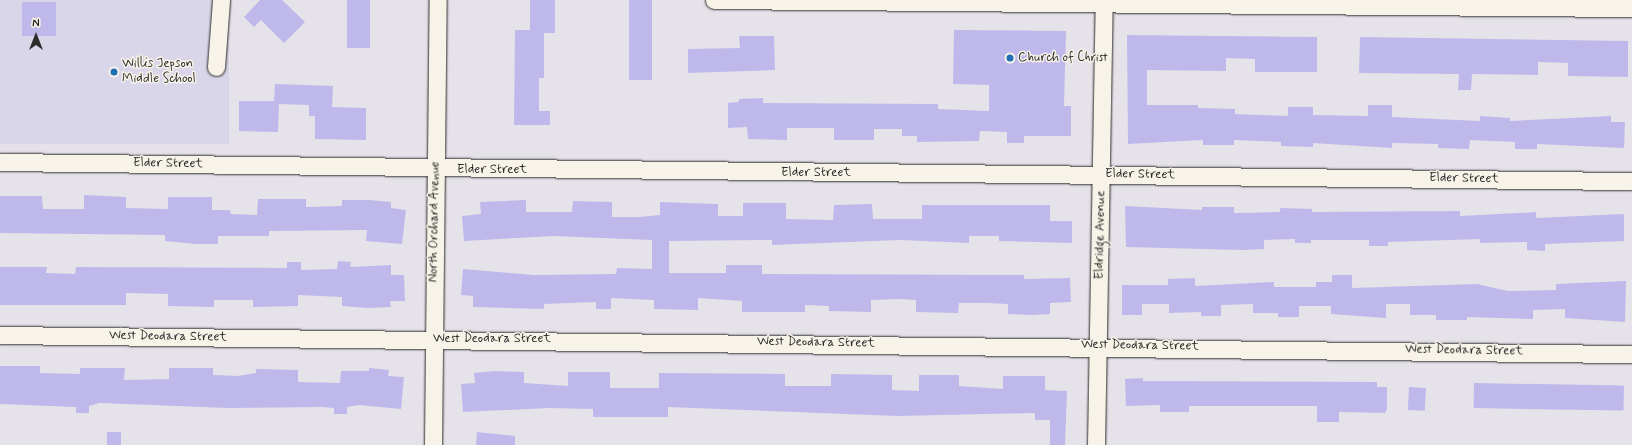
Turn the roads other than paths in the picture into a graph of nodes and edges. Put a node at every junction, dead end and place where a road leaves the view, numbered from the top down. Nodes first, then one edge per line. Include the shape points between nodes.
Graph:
1 (222, 0) edge
2 (438, 0) edge
3 (714, 0) edge
4 (1104, 2) edge
5 (1632, 8) edge
6 (216, 67) dead end
7 (0, 162) edge
8 (436, 170) junction
9 (1102, 175) junction
10 (1632, 180) edge
11 (0, 335) edge
12 (434, 339) junction
13 (1098, 346) junction
14 (1632, 354) edge
15 (433, 445) edge
16 (1096, 445) edge

1 - 6 street
2 - 8 street, North Orchard Avenue
3 - 4 street
4 - 5 street
4 - 9 street, Eldridge Avenue
7 - 8 street, Elder Street
8 - 9 street, Elder Street
8 - 12 street, North Orchard Avenue
9 - 10 street, Elder Street
9 - 13 street, Eldridge Avenue
11 - 12 street, West Deodara Street
12 - 13 street, West Deodara Street
12 - 15 street, North Orchard Avenue
13 - 14 street, West Deodara Street
13 - 16 street, Eldridge Avenue

